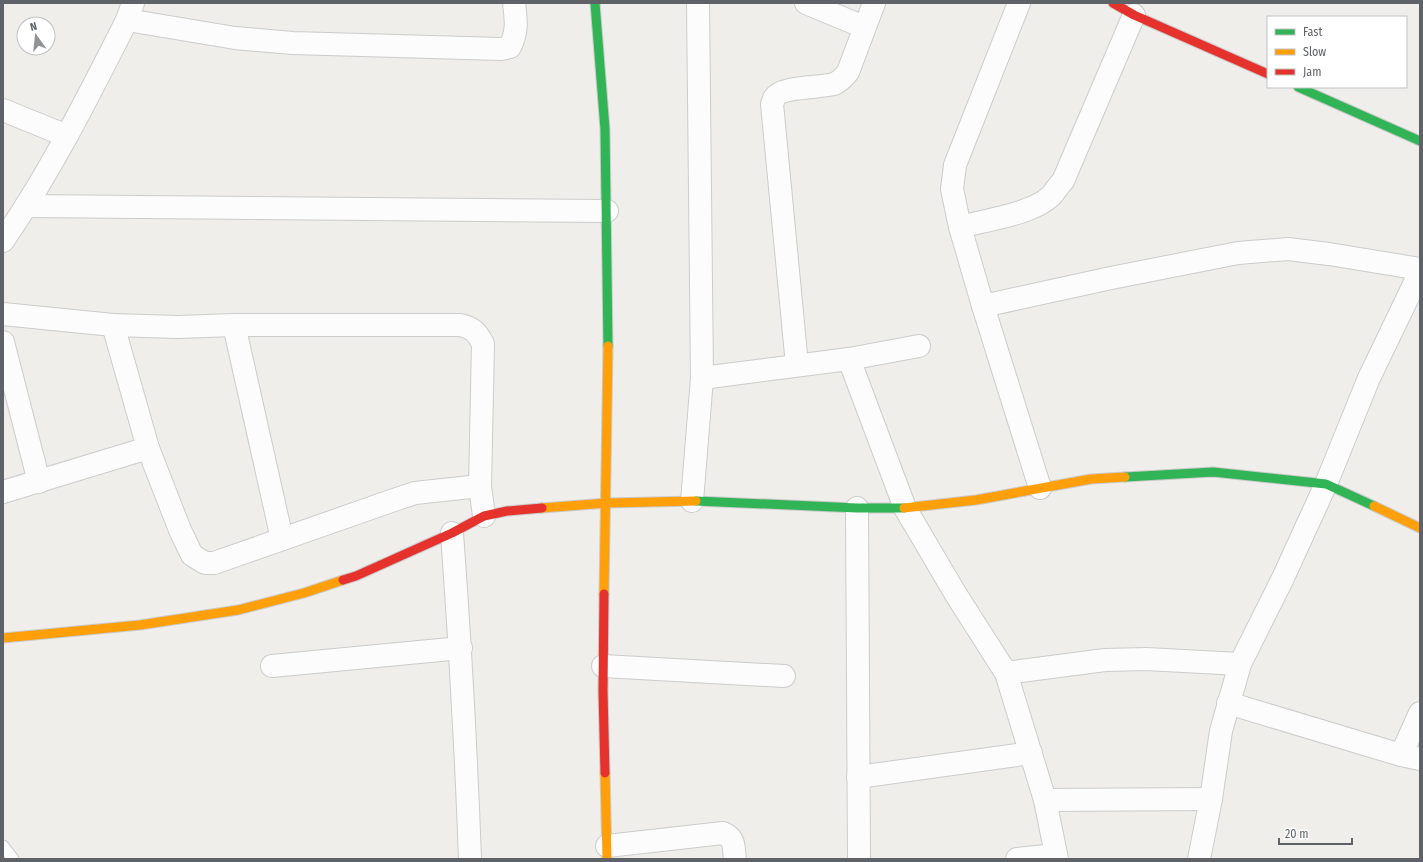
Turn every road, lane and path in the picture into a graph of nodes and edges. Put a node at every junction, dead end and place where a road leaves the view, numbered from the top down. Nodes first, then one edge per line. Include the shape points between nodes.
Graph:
1 (514, 3) edge
2 (595, 3) edge
3 (698, 3) edge
4 (806, 3) edge
5 (874, 3) edge
6 (1019, 3) edge
7 (1113, 3) edge
8 (130, 11) edge
9 (1134, 14) junction
10 (864, 27) junction
11 (1267, 74) edge
12 (1300, 88) edge
13 (3, 110) edge
14 (67, 136) junction
15 (1420, 141) edge
16 (26, 206) junction
17 (607, 211) junction
18 (960, 227) junction
19 (3, 241) edge
20 (1420, 271) edge
21 (983, 306) junction
22 (3, 314) edge
23 (113, 325) junction
24 (234, 325) junction
25 (3, 342) edge
26 (919, 346) dead end
27 (849, 359) junction
28 (797, 366) junction
29 (702, 378) junction
30 (148, 448) junction
31 (39, 482) junction
32 (1326, 484) junction
33 (480, 486) junction
34 (1040, 488) junction
35 (3, 492) edge
36 (692, 501) junction
37 (607, 503) junction
38 (857, 508) junction
39 (905, 508) junction
40 (484, 516) junction
41 (1420, 528) edge
42 (452, 532) junction
43 (282, 539) junction
44 (3, 638) edge
45 (461, 648) junction
46 (1240, 664) junction
47 (272, 666) dead end
48 (604, 666) junction
49 (1006, 673) junction
50 (784, 676) dead end
51 (1228, 703) junction
52 (1420, 713) edge
53 (1031, 753) junction
54 (1411, 757) edge
55 (858, 777) junction
56 (1211, 799) junction
57 (1045, 800) junction
58 (3, 846) edge
59 (607, 853) edge
60 (1057, 857) edge
61 (13, 859) edge
62 (470, 859) edge
63 (735, 859) edge
64 (859, 859) edge
65 (1018, 859) edge
66 (1199, 859) edge

1 - 8 street via 517,28 514,40 510,47 501,49 292,43 235,38
2 - 17 street via 605,129
3 - 29 street
4 - 10 street
5 - 10 street
6 - 18 street via 956,165 952,189
7 - 9 street
8 - 14 street
9 - 11 street
9 - 18 street via 1063,181 1051,196 1021,212
10 - 28 street via 844,77 835,84 786,90 778,94 772,104
12 - 15 street
13 - 14 street
14 - 16 street
16 - 17 street
16 - 19 street
17 - 37 street
18 - 21 street
20 - 21 street via 1329,254 1288,249 1274,250 1238,253
20 - 32 street via 1369,378
21 - 34 street
22 - 23 street
23 - 24 street
23 - 30 street
24 - 33 street via 468,327 478,334 483,344
24 - 43 street
25 - 31 street
26 - 27 street
27 - 28 street
27 - 39 street
28 - 29 street
29 - 36 street
30 - 31 street
30 - 43 street via 192,555 205,562 214,563
31 - 35 street
32 - 34 street via 1213,472 1091,479
32 - 41 street
32 - 46 street
33 - 40 street
33 - 43 street via 415,493
34 - 39 street via 976,500
36 - 37 street
36 - 38 street
37 - 40 street via 507,511
37 - 48 street
38 - 39 street
38 - 55 street
39 - 49 street
40 - 42 street
42 - 44 street via 356,576 238,610 140,625
42 - 45 street
45 - 47 street
45 - 62 street
46 - 49 street via 1146,659 1105,660
46 - 51 street
48 - 50 street
48 - 59 street
49 - 53 street
51 - 54 street
51 - 56 street via 1221,730
52 - 54 street
53 - 55 street
53 - 57 street
55 - 64 street
56 - 57 street
56 - 66 street
57 - 60 street
58 - 61 lane
59 - 63 street via 723,833 733,840
60 - 65 street

